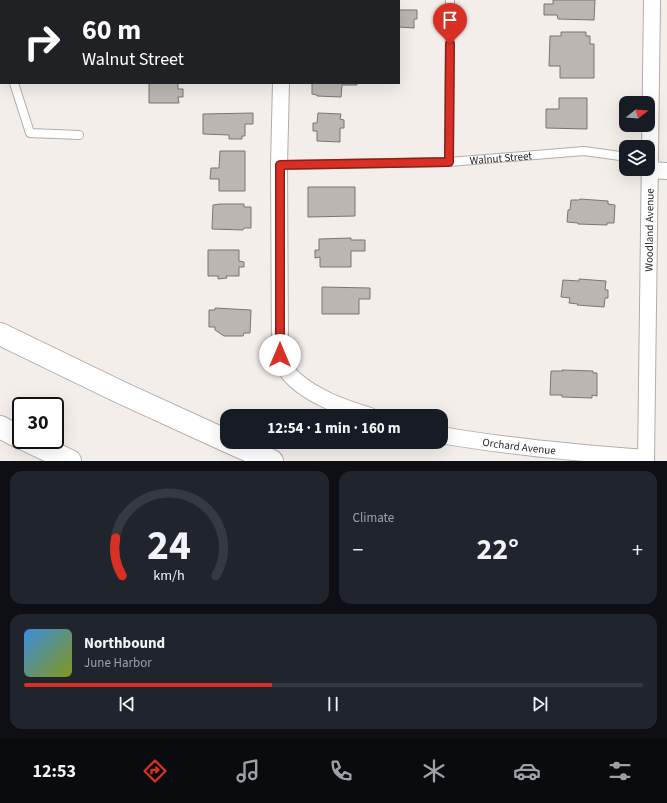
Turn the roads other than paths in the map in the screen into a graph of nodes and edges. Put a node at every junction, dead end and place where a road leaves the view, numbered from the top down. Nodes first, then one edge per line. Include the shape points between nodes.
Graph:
1 (450, 0) edge
2 (652, 0) edge
3 (14, 84) edge
4 (281, 84) edge
5 (79, 135) dead end
6 (650, 140) edge
7 (619, 156) edge
8 (449, 162) junction
9 (280, 165) junction
10 (655, 170) edge
11 (667, 171) edge
12 (649, 176) edge
13 (0, 334) edge
14 (350, 409) edge
15 (0, 428) edge
16 (12, 434) edge
17 (448, 436) edge
18 (220, 437) edge
19 (45, 449) edge
20 (246, 449) edge
21 (646, 460) edge
22 (70, 461) edge
23 (272, 461) edge

1 - 8 lane
2 - 6 street, Woodland Avenue
3 - 5 lane via 30,133
4 - 9 street
7 - 8 lane, Walnut Street via 584,151
8 - 9 lane, Walnut Street
9 - 14 street via 280,355 293,379 321,397
10 - 11 street
12 - 21 street, Woodland Avenue
13 - 18 highway
15 - 16 highway
17 - 21 street, Orchard Avenue
19 - 22 highway
20 - 23 highway

